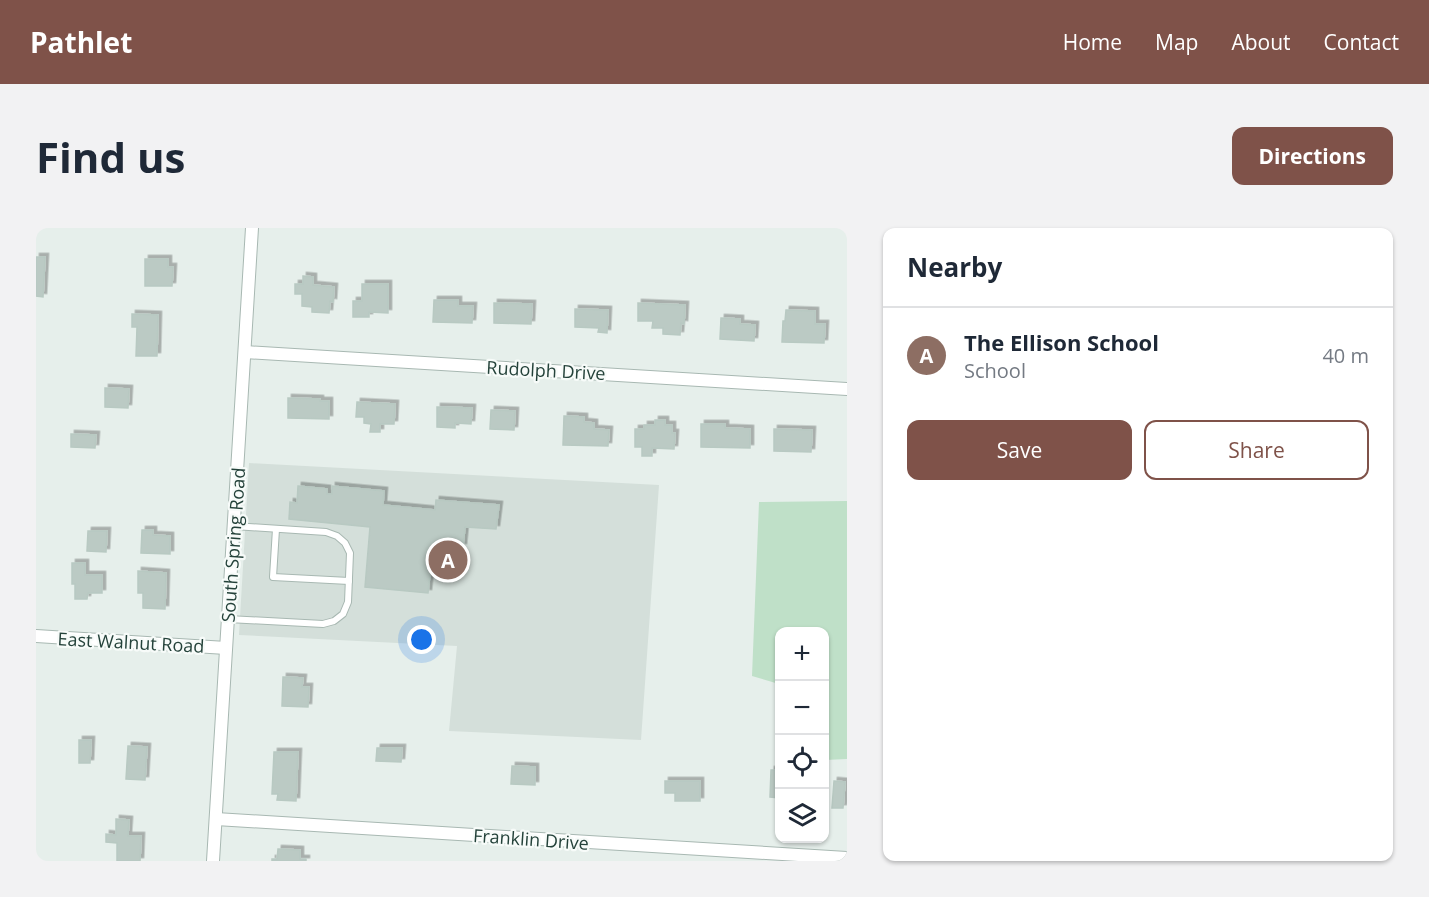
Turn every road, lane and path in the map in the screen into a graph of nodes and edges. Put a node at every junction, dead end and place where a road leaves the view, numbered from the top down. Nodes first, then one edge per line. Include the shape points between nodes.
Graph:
1 (252, 228) edge
2 (245, 352) junction
3 (847, 389) edge
4 (234, 526) junction
5 (276, 529) junction
6 (349, 581) junction
7 (228, 619) junction
8 (36, 636) edge
9 (226, 648) junction
10 (216, 819) junction
11 (804, 858) edge
12 (847, 858) edge
13 (213, 861) edge

1 - 2 street, South Spring Road
2 - 3 street, Rudolph Drive
2 - 4 street, South Spring Road
4 - 5 lane
4 - 7 street, South Spring Road
5 - 6 lane via 337,536 350,553
5 - 6 lane via 273,577
6 - 7 lane via 348,602 343,615 334,621 322,624
7 - 9 street, South Spring Road
8 - 9 street, East Walnut Road
9 - 10 street, South Spring Road
10 - 11 street, Franklin Drive
10 - 13 street, South Spring Road
11 - 12 street, Franklin Drive

